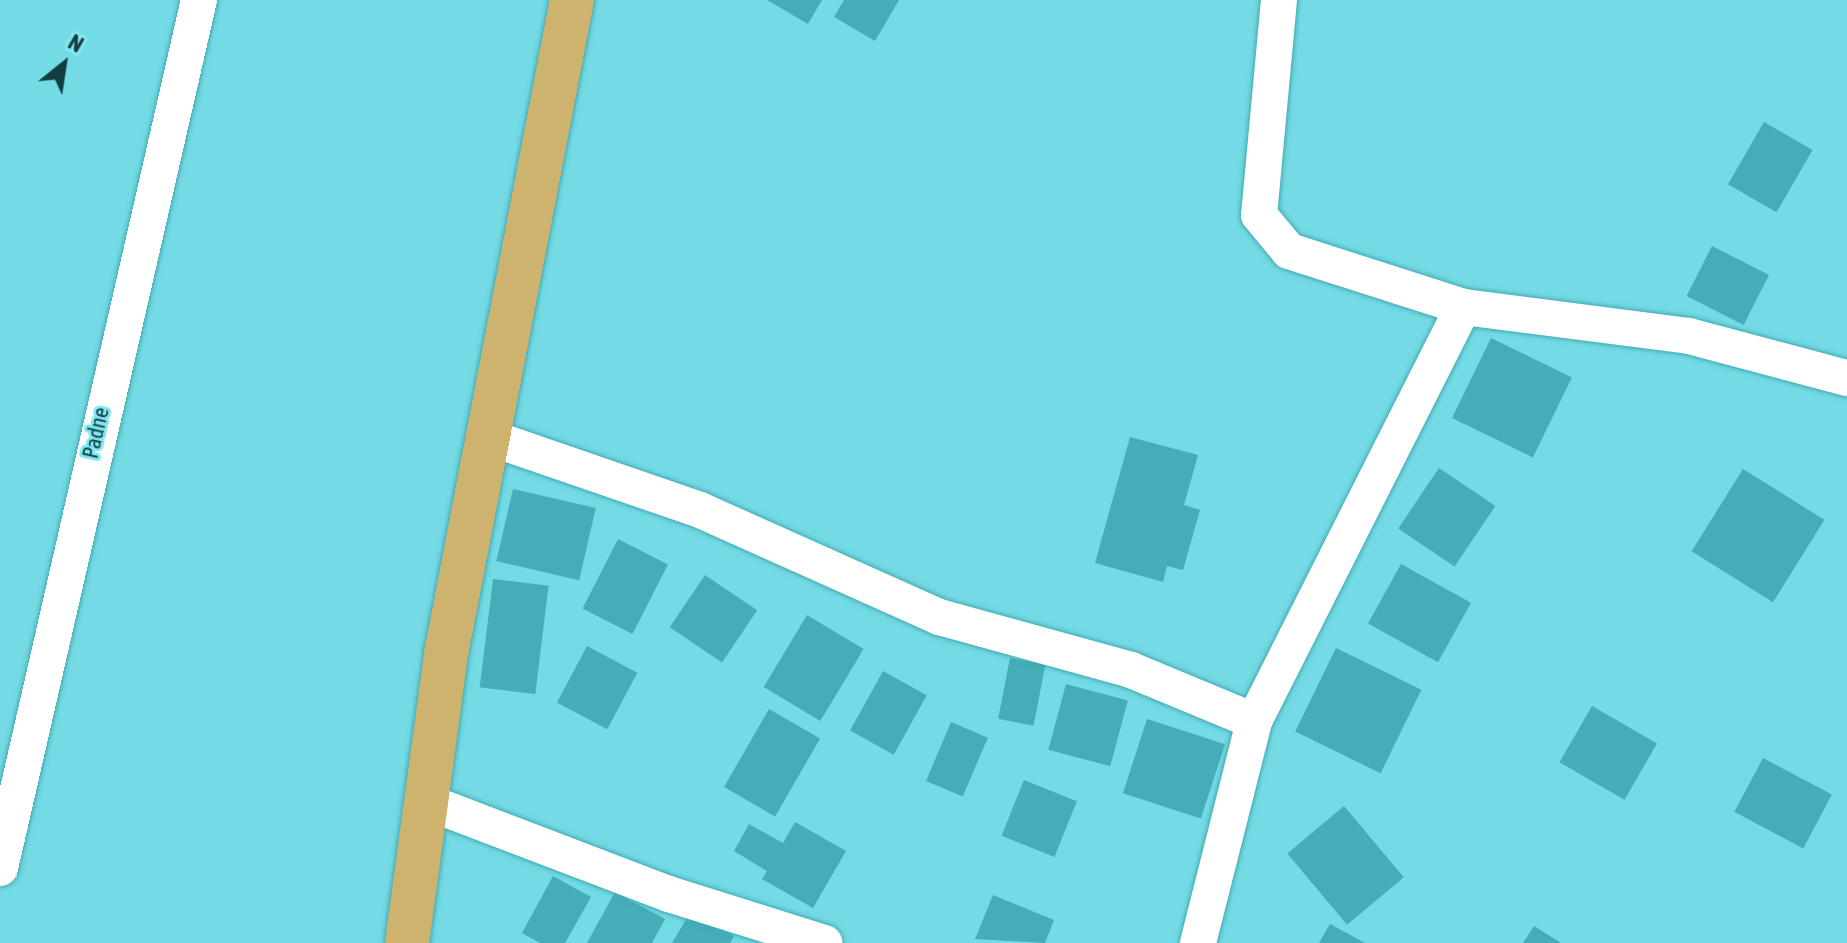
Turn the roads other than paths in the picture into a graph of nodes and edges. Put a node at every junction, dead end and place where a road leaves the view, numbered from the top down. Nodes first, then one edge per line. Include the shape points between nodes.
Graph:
1 (199, 0) edge
2 (1279, 0) edge
3 (568, 1) edge
4 (1463, 307) junction
5 (1847, 378) edge
6 (491, 438) junction
7 (1254, 721) junction
8 (425, 801) junction
9 (0, 868) edge
10 (407, 943) edge
11 (824, 943) edge
12 (1198, 943) edge

1 - 9 street, Padne
2 - 4 street via 1259,215 1289,251
3 - 6 main road
4 - 5 street via 1689,336
4 - 7 street
6 - 7 street via 700,510 939,617 1131,670
6 - 8 main road via 447,649
7 - 12 street
8 - 10 main road
8 - 11 street via 669,894

